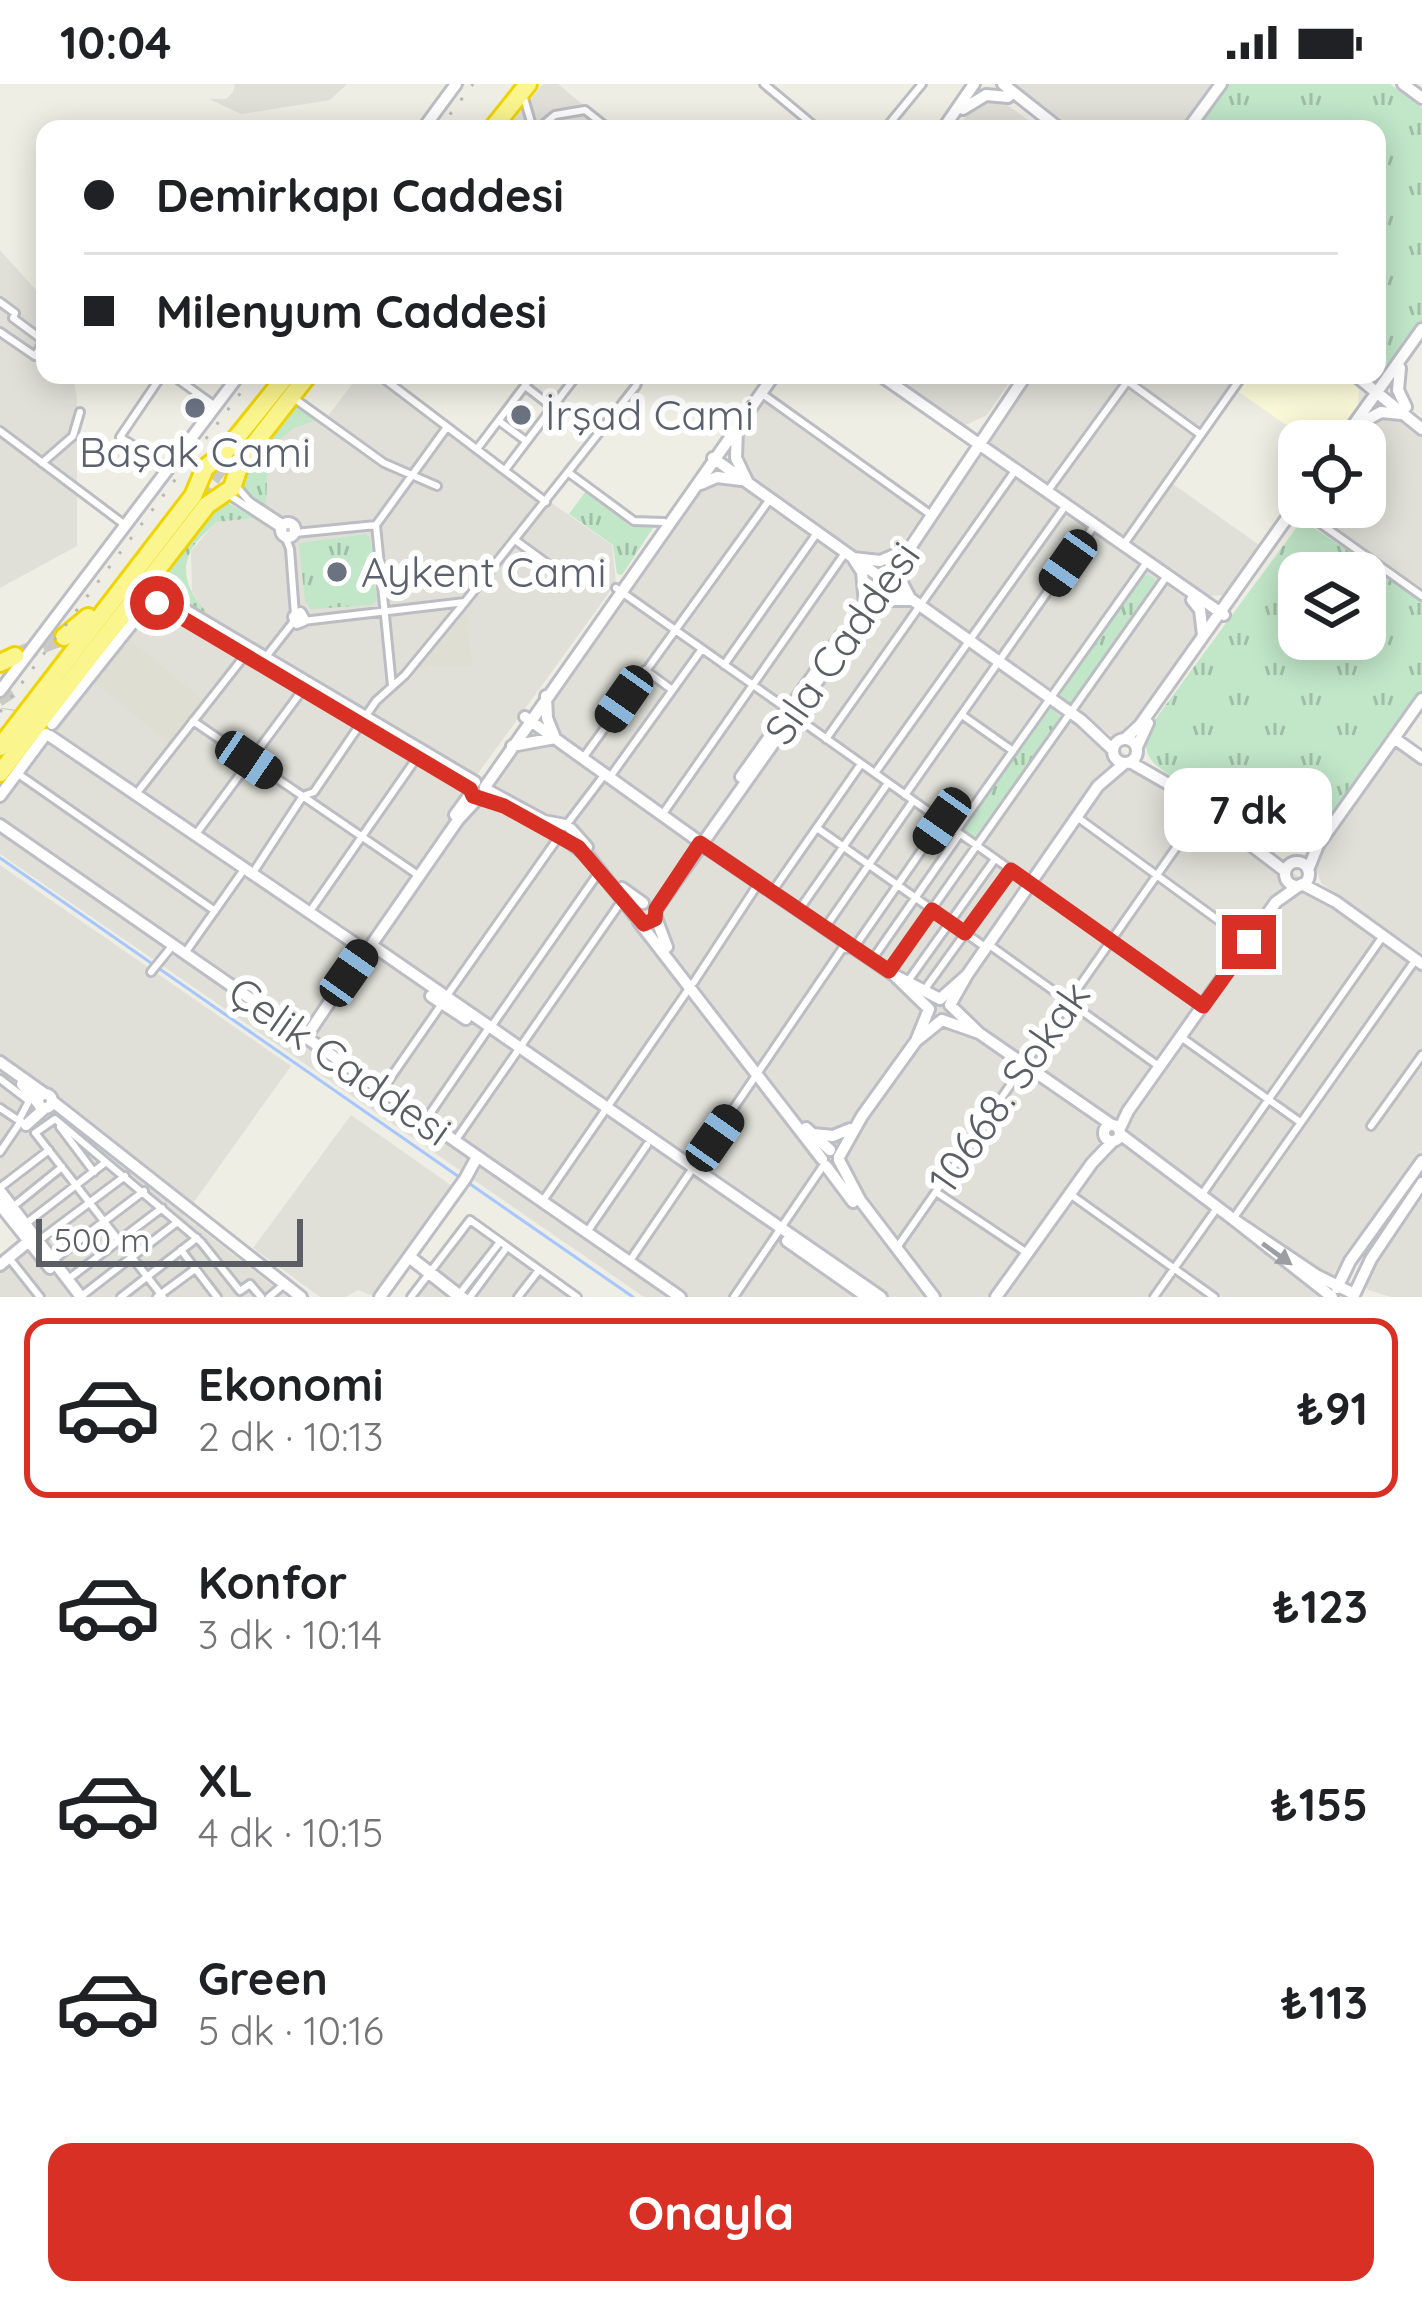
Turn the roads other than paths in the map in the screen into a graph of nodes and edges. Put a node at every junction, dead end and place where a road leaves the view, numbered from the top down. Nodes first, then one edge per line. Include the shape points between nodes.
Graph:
1 (456, 84) edge
2 (764, 84) edge
3 (922, 84) edge
4 (974, 84) edge
5 (992, 84) edge
6 (1003, 84) edge
7 (1223, 84) edge
8 (1407, 85) edge
9 (521, 87) edge
10 (1008, 97) junction
11 (1422, 98) edge
12 (963, 104) junction
13 (430, 120) edge
14 (490, 120) edge
15 (498, 120) edge
16 (533, 120) edge
17 (548, 120) edge
18 (598, 120) edge
19 (807, 120) edge
20 (892, 120) edge
21 (952, 120) edge
22 (1037, 120) edge
23 (1049, 120) edge
24 (1197, 120) edge
25 (0, 302) edge
26 (13, 318) junction
27 (1, 333) edge
28 (1422, 333) edge
29 (36, 335) edge
30 (36, 354) edge
31 (1398, 366) junction
32 (1386, 369) edge
33 (1386, 383) edge
34 (156, 384) edge
35 (184, 384) edge
36 (232, 384) edge
37 (290, 384) edge
38 (295, 384) edge
39 (391, 384) edge
40 (570, 384) edge
41 (634, 384) edge
42 (765, 384) edge
43 (766, 384) edge
44 (892, 384) edge
45 (1016, 384) edge
46 (1126, 384) edge
47 (1137, 384) edge
48 (1237, 384) edge
49 (1359, 384) edge
50 (1371, 384) edge
51 (1375, 384) edge
52 (1385, 384) edge
53 (525, 386) joint
54 (1381, 390) junction
55 (761, 393) junction
56 (292, 397) junction
57 (215, 406) junction
58 (552, 407) junction
59 (80, 412) dead end
60 (1407, 412) junction
61 (1361, 419) junction
62 (499, 421) junction
63 (1422, 424) edge
64 (447, 427) junction
65 (737, 428) junction
66 (0, 431) edge
67 (1201, 435) junction
68 (526, 441) junction
69 (975, 445) junction
70 (477, 449) junction
71 (712, 458) junction
72 (42, 463) junction
73 (169, 469) junction
74 (505, 470) junction
75 (569, 473) junction
76 (1012, 475) junction
77 (411, 476) junction
78 (219, 481) junction
79 (748, 483) junction
80 (437, 486) dead end
81 (694, 490) junction
82 (1047, 492) junction
83 (770, 499) junction
84 (546, 502) junction
85 (1064, 507) junction
86 (927, 512) junction
87 (664, 522) junction
88 (125, 525) junction
89 (376, 525) junction
90 (169, 527) junction
91 (1283, 528) edge
92 (1284, 528) edge
93 (1330, 528) edge
94 (1091, 530) junction
95 (291, 531) junction
96 (818, 532) junction
97 (515, 540) junction
98 (1124, 545) junction
99 (849, 555) junction
100 (901, 555) junction
101 (1146, 564) junction
102 (556, 570) dead end
103 (1164, 580) junction
104 (885, 581) junction
105 (619, 589) junction
106 (1233, 594) junction
107 (1422, 596) edge
108 (152, 598) junction
109 (1195, 599) junction
110 (465, 602) junction
111 (870, 602) junction
112 (915, 603) junction
113 (385, 610) junction
114 (1220, 616) junction
115 (301, 618) junction
116 (674, 628) junction
117 (106, 634) junction
118 (64, 637) tunnel mouth
119 (1202, 637) junction
120 (969, 641) junction
121 (702, 649) junction
122 (246, 654) junction
123 (11, 657) edge
124 (265, 662) junction
125 (999, 662) junction
126 (724, 665) junction
127 (645, 670) junction
128 (71, 672) junction
129 (753, 685) junction
130 (392, 686) junction
131 (304, 688) junction
132 (673, 690) junction
133 (0, 691) edge
134 (546, 696) junction
135 (1050, 698) junction
136 (1422, 699) edge
137 (9, 710) dead end
138 (790, 712) junction
139 (962, 715) junction
140 (1076, 717) junction
141 (527, 719) junction
142 (193, 721) junction
143 (364, 721) junction
144 (47, 728) junction
145 (0, 732) edge
146 (555, 738) junction
147 (1394, 738) junction
148 (826, 739) junction
149 (1124, 739) junction
150 (509, 748) junction
151 (1137, 748) junction
152 (0, 749) edge
153 (1013, 751) junction
154 (1113, 752) junction
155 (418, 756) junction
156 (583, 758) junction
157 (1422, 758) edge
158 (249, 760) junction
159 (1127, 762) junction
160 (861, 764) junction
161 (6, 770) edge
162 (875, 773) junction
163 (607, 776) junction
164 (1159, 776) junction
165 (889, 783) junction
166 (1098, 786) junction
167 (140, 789) junction
168 (478, 789) junction
169 (905, 795) junction
170 (0, 796) edge
171 (303, 796) junction
172 (913, 801) junction
173 (1204, 808) junction
174 (662, 815) junction
175 (1077, 817) junction
176 (942, 821) junction
177 (0, 824) edge
178 (817, 828) junction
179 (199, 830) junction
180 (565, 832) junction
181 (958, 832) junction
182 (362, 837) junction
183 (699, 841) junction
184 (1318, 845) junction
185 (977, 846) junction
186 (844, 847) junction
187 (995, 859) junction
188 (868, 865) junction
189 (250, 867) junction
190 (1290, 868) junction
191 (600, 870) junction
192 (1011, 870) junction
193 (417, 874) junction
194 (1156, 875) junction
195 (1305, 878) junction
196 (759, 883) junction
197 (1030, 884) junction
198 (898, 885) junction
199 (772, 892) junction
200 (915, 898) junction
201 (623, 899) junction
202 (1276, 902) junction
203 (313, 907) junction
204 (651, 908) junction
205 (799, 910) junction
206 (932, 910) junction
207 (214, 911) junction
208 (638, 920) junction
209 (950, 922) junction
210 (825, 928) junction
211 (965, 933) junction
212 (1383, 936) junction
213 (1110, 941) junction
214 (1249, 942) junction
215 (173, 945) junction
216 (987, 945) junction
217 (368, 947) junction
218 (854, 948) junction
219 (185, 953) junction
220 (872, 960) junction
221 (1419, 962) edge
222 (151, 973) dead end
223 (891, 973) junction
224 (908, 981) junction
225 (692, 984) junction
226 (925, 990) junction
227 (444, 1000) junction
228 (1069, 1000) junction
229 (945, 1002) junction
230 (1203, 1006) junction
231 (929, 1009) junction
232 (943, 1020) junction
233 (488, 1030) junction
234 (979, 1033) junction
235 (306, 1037) junction
236 (1181, 1037) junction
237 (916, 1041) junction
238 (517, 1050) junction
239 (1422, 1055) edge
240 (0, 1064) edge
241 (1024, 1064) junction
242 (1160, 1067) junction
243 (760, 1073) junction
244 (0, 1079) edge
245 (382, 1090) junction
246 (1269, 1099) junction
247 (46, 1105) junction
248 (604, 1110) junction
249 (1, 1111) edge
250 (862, 1116) junction
251 (425, 1121) junction
252 (1301, 1122) junction
253 (25, 1125) junction
254 (1371, 1126) dead end
255 (850, 1129) junction
256 (811, 1133) junction
257 (1112, 1133) junction
258 (455, 1141) junction
259 (647, 1145) junction
260 (49, 1150) junction
261 (0, 1152) edge
262 (830, 1158) junction
263 (482, 1160) junction
264 (107, 1161) junction
265 (1422, 1161) edge
266 (62, 1167) junction
267 (94, 1172) junction
268 (692, 1172) junction
269 (125, 1175) junction
270 (1422, 1183) edge
271 (76, 1185) junction
272 (1, 1189) edge
273 (145, 1191) junction
274 (936, 1192) junction
275 (1070, 1194) junction
276 (1201, 1196) junction
277 (89, 1202) junction
278 (542, 1202) junction
279 (0, 1205) edge
280 (15, 1205) dead end
281 (162, 1208) junction
282 (1217, 1208) junction
283 (1232, 1219) junction
284 (28, 1222) dead end
285 (104, 1222) junction
286 (176, 1223) junction
287 (780, 1231) junction
288 (586, 1232) junction
289 (196, 1238) junction
290 (32, 1239) junction
291 (119, 1240) junction
292 (503, 1244) junction
293 (896, 1249) junction
294 (181, 1250) junction
295 (1027, 1253) junction
296 (132, 1257) junction
297 (56, 1258) dead end
298 (411, 1258) junction
299 (3, 1259) edge
300 (1350, 1261) junction
301 (629, 1262) junction
302 (195, 1269) junction
303 (1174, 1269) junction
304 (539, 1270) junction
305 (430, 1273) junction
306 (147, 1276) junction
307 (71, 1277) dead end
308 (1317, 1279) junction
309 (280, 1287) junction
310 (211, 1288) junction
311 (1335, 1293) edge
312 (236, 1294) edge
313 (566, 1294) edge
314 (995, 1295) edge
315 (1354, 1295) edge
316 (39, 1296) edge
317 (79, 1296) edge
318 (160, 1296) edge
319 (461, 1296) edge
320 (865, 1296) edge
321 (121, 1297) edge
322 (198, 1297) edge
323 (218, 1297) edge
324 (265, 1297) edge
325 (297, 1297) edge
326 (384, 1297) edge
327 (411, 1297) edge
328 (518, 1297) edge
329 (577, 1297) edge
330 (680, 1297) edge
331 (734, 1297) edge
332 (880, 1297) edge
333 (932, 1297) edge
334 (1154, 1297) edge
335 (1214, 1297) edge
336 (1308, 1297) edge
337 (1322, 1297) edge

1 - 13 street
2 - 19 street
3 - 20 street
4 - 12 street
5 - 10 street
6 - 23 street
7 - 24 street
8 - 11 street
9 - 14 highway
9 - 15 highway
9 - 16 street
10 - 12 street
10 - 22 street
12 - 21 street
17 - 18 street via 585,110
25 - 26 street
26 - 27 street
26 - 29 street
27 - 30 street
28 - 31 street
31 - 32 street
31 - 33 street
31 - 60 street
34 - 73 street via 120,437
35 - 57 street
36 - 57 street
37 - 78 highway
38 - 56 highway
39 - 64 street
40 - 58 street
41 - 75 street
42 - 71 street
43 - 55 street
44 - 69 street
45 - 69 street, Sıla Caddesi
46 - 82 street
47 - 67 street
48 - 67 street
49 - 61 street
50 - 54 street
51 - 54 street
52 - 54 street
53 - 58 street
53 - 62 street
54 - 60 street
54 - 61 street
55 - 65 street
55 - 86 street
56 - 77 street
56 - 78 highway
57 - 73 street
58 - 68 street
59 - 72 street via 74,436
60 - 61 street
60 - 63 street
62 - 68 street
62 - 70 street
64 - 70 street
64 - 77 street
65 - 71 street
65 - 79 street via 736,458
66 - 72 street
67 - 98 street
68 - 74 street
69 - 76 street
69 - 82 street
69 - 86 street
69 - 100 street, Sıla Caddesi
70 - 74 street
71 - 79 street
71 - 81 street
71 - 87 street
72 - 88 street
73 - 88 street
74 - 84 street
75 - 84 street
75 - 87 street via 634,521
76 - 85 street
76 - 112 street
77 - 80 street
77 - 89 street
78 - 90 highway
78 - 95 street
78 - 95 street
78 - 108 highway via 155,571
78 - 128 highway
78 - 152 highway
79 - 81 street via 717,478
79 - 83 street
81 - 105 street
82 - 85 street
83 - 96 street
83 - 116 street
84 - 97 street
85 - 94 street
85 - 98 street
85 - 120 street
86 - 100 street
87 - 105 street
88 - 123 street via 40,638
89 - 95 street
89 - 113 street
90 - 118 highway
90 - 152 highway
91 - 106 street
92 - 114 street
93 - 107 street
94 - 101 street
94 - 125 street
95 - 115 street
96 - 99 street
96 - 126 street
97 - 102 street
97 - 110 street
98 - 101 street
99 - 100 street
99 - 104 street
99 - 111 street
99 - 129 street
100 - 104 street, Sıla Caddesi
100 - 112 street via 902,584
101 - 103 street
101 - 109 street
101 - 135 street
103 - 109 street
103 - 140 street
104 - 111 street, Sıla Caddesi
104 - 112 street
105 - 116 street
105 - 134 street
105 - 141 street
106 - 109 street
106 - 114 street
108 - 117 highway
108 - 122 street
108 - 124 street
108 - 144 street
109 - 114 street
109 - 119 street
110 - 113 street
110 - 130 street
111 - 112 street
111 - 138 street, Sıla Caddesi
112 - 120 street
112 - 148 street
113 - 115 street
113 - 130 street
114 - 119 street
114 - 151 street
115 - 124 street
116 - 121 street
116 - 127 street
117 - 128 highway
117 - 144 highway
119 - 149 street
120 - 125 street
120 - 162 street
121 - 126 street
121 - 132 street
122 - 124 street
122 - 142 street
123 - 133 street
124 - 131 street
124 - 143 street
125 - 135 street
125 - 139 street
126 - 129 street
127 - 132 street
127 - 156 street
128 - 161 highway
129 - 138 street
129 - 174 street
130 - 143 street
131 - 143 street
131 - 158 street
132 - 163 street
134 - 141 street
134 - 146 street
135 - 140 street
135 - 153 street
136 - 147 street
137 - 145 highway
138 - 148 street
138 - 183 street, Sıla Caddesi
139 - 153 street
139 - 169 street
140 - 149 street
140 - 154 street
140 - 185 street
141 - 146 street
141 - 150 street
141 - 168 street
142 - 158 street
142 - 167 street
143 - 155 street
143 - 168 street
143 - 171 street via 314,793
144 - 161 highway
144 - 167 street
144 - 189 street
146 - 150 street
146 - 156 street
147 - 157 street
147 - 184 street
148 - 160 street
149 - 151 street
149 - 154 street
150 - 168 street
151 - 159 street
151 - 164 street
153 - 181 street
154 - 159 street
154 - 166 street
155 - 168 street
155 - 182 street
156 - 163 street
158 - 171 street
158 - 179 street
159 - 164 street
159 - 166 street
160 - 162 street
160 - 178 street
161 - 170 street
161 - 207 street
162 - 165 street
163 - 174 street
163 - 180 street
164 - 173 street
165 - 169 street
165 - 186 street
166 - 175 street
167 - 179 street
168 - 180 street
168 - 193 street
169 - 172 street
171 - 182 street
171 - 189 street
172 - 176 street
172 - 188 street
173 - 190 street
173 - 194 street, 10668. Sokak
174 - 183 street
175 - 194 street
175 - 197 street
176 - 181 street
176 - 198 street
177 - 215 street, Çelik Caddesi
178 - 186 street
178 - 199 street
179 - 189 street
180 - 191 street
180 - 204 street
180 - 227 street
181 - 185 street
181 - 200 street
182 - 193 street
182 - 203 street
183 - 196 street
183 - 204 street, Sıla Caddesi
184 - 190 street
184 - 195 street
185 - 187 street
185 - 206 street
186 - 188 street
186 - 205 street
187 - 192 street
187 - 209 street
188 - 198 street
188 - 210 street
189 - 203 street
189 - 207 street
189 - 217 street
190 - 195 street
190 - 195 street via 1293,885
190 - 202 street
191 - 201 street
191 - 233 street
192 - 197 street
192 - 211 street
193 - 217 street
194 - 213 street, 10668. Sokak
194 - 214 street
195 - 202 street
195 - 212 street
196 - 199 street
196 - 225 street
197 - 213 street
197 - 216 street
198 - 200 street
198 - 218 street
199 - 205 street
200 - 206 street
200 - 220 street
201 - 208 street
201 - 238 street
202 - 214 street
203 - 217 street
204 - 208 street, Sıla Caddesi via 636,909
204 - 208 street via 649,924
204 - 225 street
205 - 210 street
206 - 209 street
206 - 223 street
207 - 219 street
208 - 225 street
209 - 211 street
209 - 224 street
210 - 218 street
211 - 216 street
211 - 226 street
212 - 221 street
212 - 246 street
213 - 228 street, 10668. Sokak
213 - 230 street
214 - 230 street
215 - 219 street, Çelik Caddesi
215 - 222 street
216 - 228 street
216 - 229 street
217 - 227 street
217 - 235 street
218 - 220 street
218 - 243 street via 842,949
219 - 235 street, Çelik Caddesi
220 - 223 street
221 - 252 street
223 - 224 street
223 - 231 street
224 - 226 street
225 - 243 street
225 - 248 street
226 - 229 street
227 - 233 street
227 - 245 street
228 - 241 street, 10668. Sokak
228 - 242 street
229 - 231 street
229 - 232 street via 950,1014
229 - 234 street
230 - 236 street
231 - 232 street
231 - 237 street
232 - 234 street
232 - 237 street
233 - 238 street
233 - 251 street
234 - 241 street
235 - 245 street, Çelik Caddesi
236 - 242 street
236 - 246 street
237 - 250 street
238 - 248 street
238 - 258 street
239 - 254 street
240 - 247 street
241 - 257 street
241 - 274 street, 10668. Sokak
242 - 257 street
243 - 256 street
243 - 262 street
243 - 268 street
244 - 253 street via 29,1101
245 - 251 street, Çelik Caddesi
246 - 252 street
246 - 276 street
247 - 253 street
247 - 264 street
247 - 267 street
247 - 309 street
247 - 325 street
248 - 259 street
248 - 268 street
248 - 278 street
249 - 253 street
250 - 255 street
250 - 262 street
251 - 258 street, Çelik Caddesi
252 - 283 street
253 - 260 street
253 - 261 street
255 - 256 street
255 - 262 street
256 - 262 street
257 - 275 street
257 - 276 street
258 - 263 street, Çelik Caddesi
259 - 268 street
259 - 288 street
260 - 266 street
260 - 272 street
262 - 287 street
262 - 293 street
262 - 333 street
263 - 278 street, Çelik Caddesi
263 - 298 street
264 - 267 street
264 - 269 street
265 - 300 street
266 - 271 street
266 - 280 street
267 - 271 street
268 - 287 street
268 - 301 street
269 - 273 street
269 - 277 street
270 - 315 street
271 - 277 street
271 - 284 street
272 - 317 street
273 - 281 street
273 - 285 street
274 - 293 street, 10668. Sokak
274 - 295 street
275 - 295 street
275 - 303 street
276 - 282 street
277 - 285 street
277 - 290 street
278 - 288 street, Çelik Caddesi
279 - 290 street
281 - 286 street
281 - 291 street
282 - 283 street
282 - 303 street
283 - 308 street
285 - 291 street
285 - 297 street
286 - 289 street
286 - 296 street
287 - 320 street
287 - 331 street
287 - 332 street
288 - 301 street, Çelik Caddesi
289 - 294 street
289 - 312 street
290 - 299 street
290 - 317 street
291 - 296 street
291 - 307 street
292 - 304 street
292 - 305 street via 470,1220
292 - 319 street
293 - 333 street
294 - 302 street
294 - 306 street
295 - 314 street
296 - 306 street
296 - 317 street
298 - 305 street
298 - 326 street
299 - 316 street
300 - 308 street
300 - 311 street
301 - 330 street, Çelik Caddesi
302 - 310 street
302 - 318 street
303 - 334 street
303 - 335 street
304 - 313 street
304 - 328 street
305 - 319 street
305 - 327 street
306 - 318 street
306 - 321 street
308 - 311 street
308 - 336 street
308 - 337 street
309 - 324 street
309 - 325 street
310 - 322 street
310 - 323 street
311 - 315 street
312 - 324 street via 250,1284
313 - 329 street

